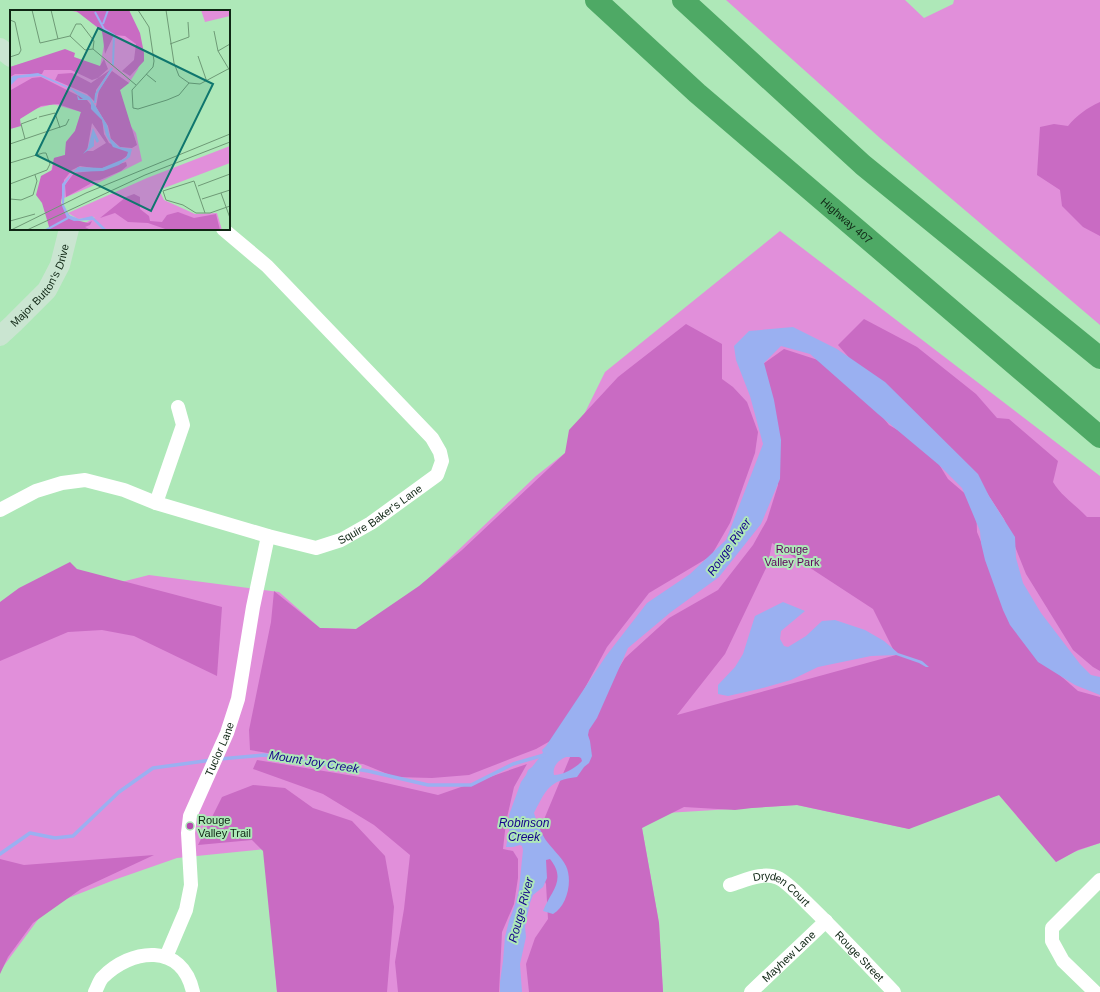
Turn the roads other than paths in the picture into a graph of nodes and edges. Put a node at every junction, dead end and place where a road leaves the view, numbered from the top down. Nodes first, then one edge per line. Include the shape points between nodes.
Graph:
1 (596, 0) edge
2 (682, 0) edge
3 (69, 230) edge
4 (224, 230) edge
5 (0, 336) edge
6 (1100, 358) edge
7 (178, 407) dead end
8 (1100, 437) edge
9 (156, 503) junction
10 (0, 510) edge
11 (268, 536) junction
12 (1100, 880) edge
13 (730, 884) dead end
14 (826, 921) junction
15 (166, 957) junction
16 (95, 992) edge
17 (193, 992) edge
18 (751, 992) edge
19 (894, 992) edge
20 (1095, 992) edge

1 - 8 highway, Highway 407 via 697,93
2 - 6 highway via 863,165
3 - 5 street, Major Button's Drive via 60,265 47,290
4 - 11 street, Squire Baker's Lane via 267,266 432,438 442,462 437,475 371,523 341,540 316,548
7 - 9 street via 182,425
9 - 10 street, Squire Baker's Lane via 124,490 85,480 62,483 36,491
9 - 11 street, Squire Baker's Lane
11 - 15 street, Tuclor Lane via 238,699 227,733 190,816 188,833 191,885 186,910
12 - 20 street via 1052,928 1052,941 1063,961
13 - 14 street, Dryden Court via 748,878 778,878
14 - 18 street, Mayhew Lane
14 - 19 street, Rouge Street
15 - 16 street via 150,954 123,961 101,979
15 - 17 street via 180,967 190,980

